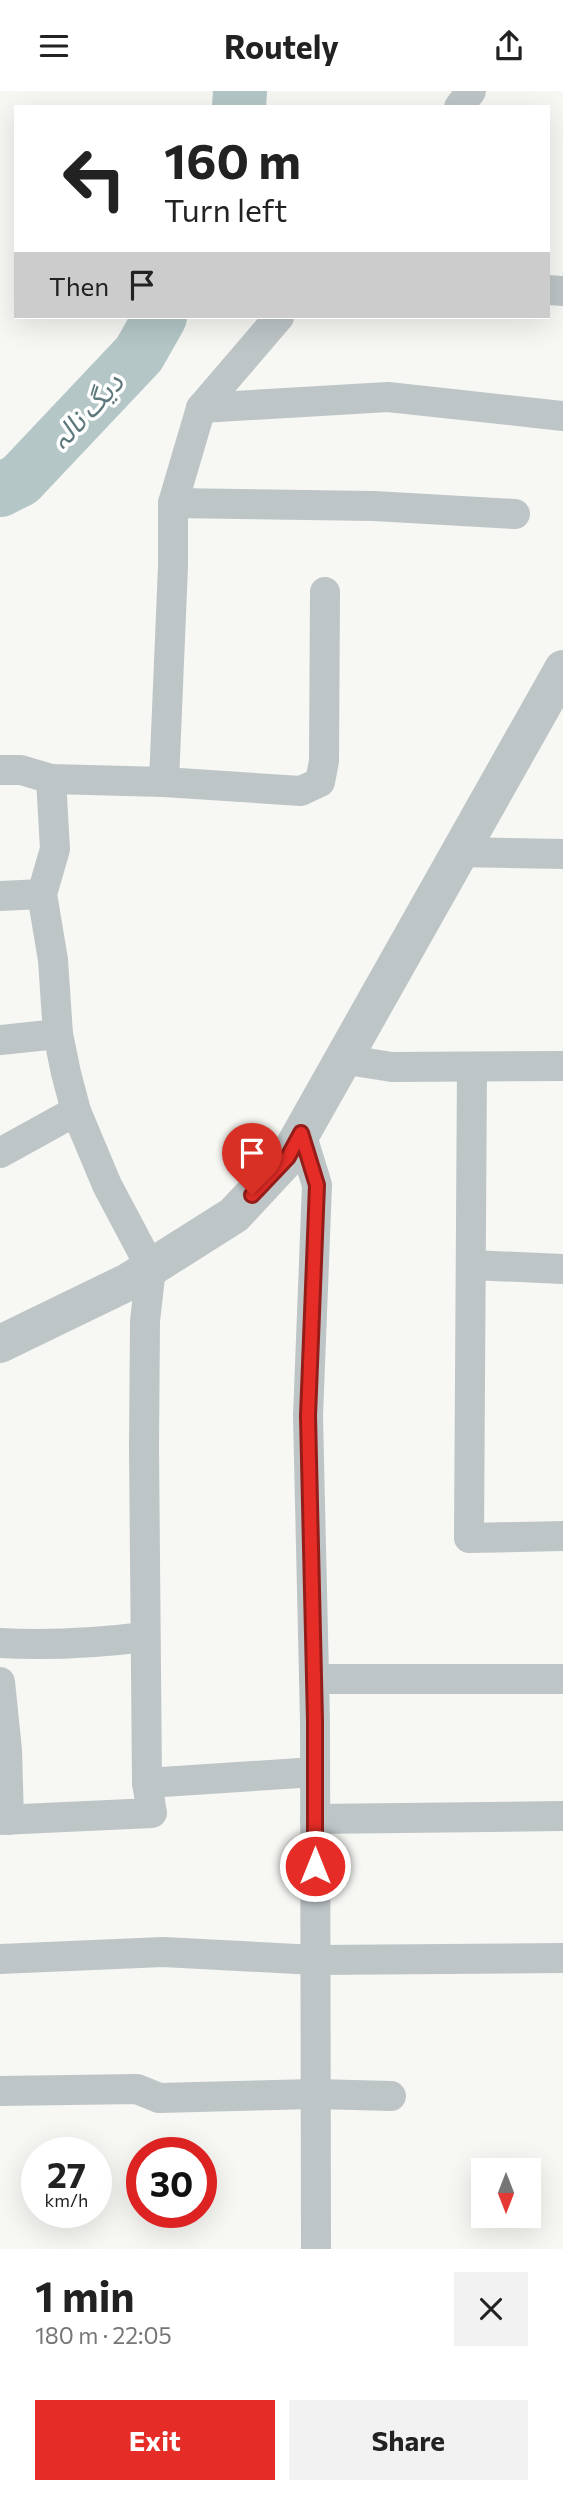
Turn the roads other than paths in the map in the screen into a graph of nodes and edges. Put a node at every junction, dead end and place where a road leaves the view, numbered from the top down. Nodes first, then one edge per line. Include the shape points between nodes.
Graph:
1 (277, 319) edge
2 (201, 408) junction
3 (563, 416) edge
4 (173, 503) junction
5 (515, 515) dead end
6 (325, 592) dead end
7 (563, 669) edge
8 (553, 705) edge
9 (0, 770) edge
10 (51, 779) junction
11 (164, 782) junction
12 (459, 852) junction
13 (563, 854) edge
14 (42, 894) junction
15 (0, 896) edge
16 (58, 1034) junction
17 (0, 1040) edge
18 (341, 1059) junction
19 (563, 1066) edge
20 (472, 1067) junction
21 (76, 1111) junction
22 (301, 1133) junction
23 (0, 1153) edge
24 (471, 1265) junction
25 (150, 1268) junction
26 (563, 1269) edge
27 (0, 1344) edge
28 (563, 1536) edge
29 (145, 1637) junction
30 (0, 1643) edge
31 (314, 1679) junction
32 (563, 1679) edge
33 (1, 1696) edge
34 (315, 1772) junction
35 (147, 1783) junction
36 (563, 1816) edge
37 (315, 1819) junction
38 (4, 1820) edge
39 (563, 1958) edge
40 (0, 1959) edge
41 (315, 1960) junction
42 (0, 2091) edge
43 (315, 2094) junction
44 (391, 2096) dead end
45 (316, 2249) edge

1 - 2 street
2 - 3 street via 388,397
2 - 4 street
4 - 5 street via 374,506
4 - 11 street
6 - 11 street via 320,782 301,791
7 - 8 street
8 - 12 street
9 - 10 street via 21,770
10 - 11 street
10 - 14 street via 55,849
12 - 13 street
12 - 18 street
14 - 15 street
14 - 16 street
16 - 17 street
16 - 21 street
18 - 20 street via 392,1067
18 - 22 street
19 - 20 street
20 - 24 street
21 - 23 street
21 - 25 street via 107,1185
22 - 25 street via 288,1157 234,1215
22 - 31 street via 317,1185 308,1416
24 - 26 street
24 - 28 street via 469,1538
25 - 27 street
25 - 29 street via 145,1321
29 - 30 street via 90,1643
29 - 35 street
31 - 32 street
31 - 34 street
33 - 38 street via 8,1750
34 - 35 street
34 - 37 street
35 - 38 street via 152,1813
36 - 37 street
37 - 41 street
39 - 41 street
40 - 41 street via 163,1952
41 - 43 street
42 - 43 street via 137,2089 159,2098
43 - 44 street
43 - 45 street

